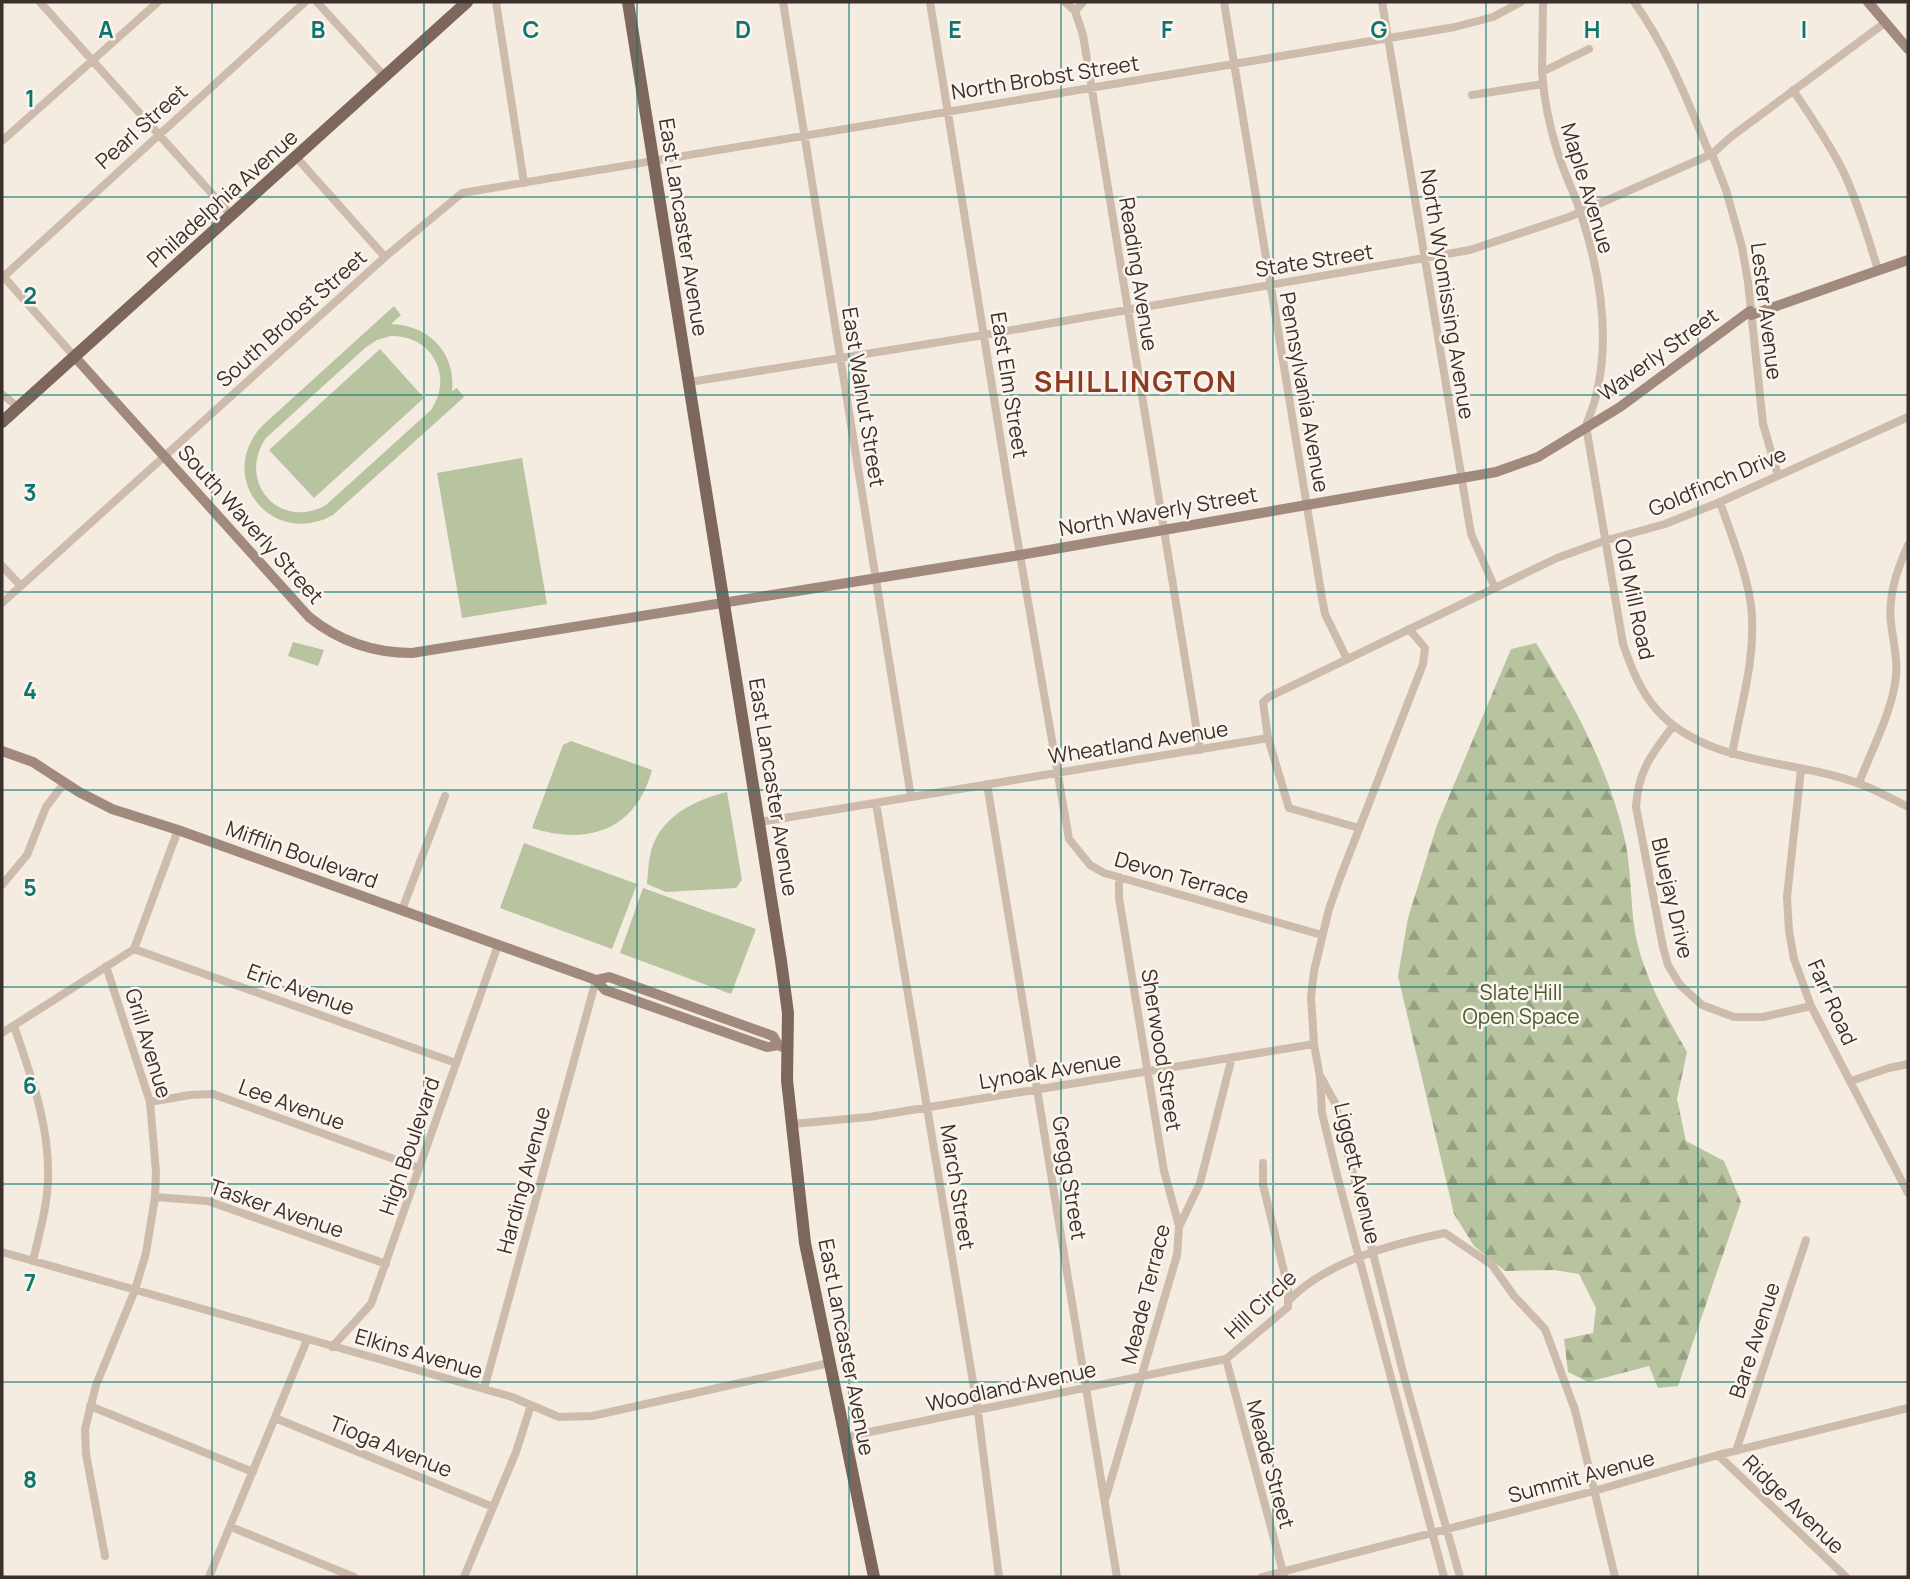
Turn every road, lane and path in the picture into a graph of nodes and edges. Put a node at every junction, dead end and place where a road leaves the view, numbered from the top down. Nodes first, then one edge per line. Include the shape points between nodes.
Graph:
1 (40, 2) edge
2 (158, 2) edge
3 (305, 2) edge
4 (317, 2) edge
5 (467, 2) edge
6 (496, 2) edge
7 (628, 2) edge
8 (783, 2) edge
9 (930, 2) edge
10 (1065, 2) edge
11 (1083, 2) edge
12 (1224, 2) edge
13 (1382, 2) edge
14 (1521, 2) edge
15 (1543, 2) edge
16 (1634, 2) edge
17 (1868, 2) edge
18 (1074, 11) junction
19 (1886, 22) junction
20 (1388, 38) junction
21 (1589, 49) dead end
22 (1908, 49) edge
23 (93, 60) junction
24 (1234, 64) junction
25 (1542, 72) junction
26 (385, 77) junction
27 (1543, 84) junction
28 (1091, 88) junction
29 (1793, 90) junction
30 (1472, 96) dead end
31 (948, 111) junction
32 (159, 134) junction
33 (805, 135) junction
34 (2, 141) edge
35 (1711, 155) junction
36 (296, 157) junction
37 (654, 161) junction
38 (524, 183) junction
39 (1580, 212) junction
40 (231, 215) junction
41 (385, 257) junction
42 (1424, 259) junction
43 (1908, 260) edge
44 (1878, 270) junction
45 (2, 277) edge
46 (1269, 285) junction
47 (1127, 308) junction
48 (1751, 313) junction
49 (984, 335) junction
50 (74, 356) junction
51 (840, 358) junction
52 (690, 382) junction
53 (2, 394) edge
54 (18, 407) junction
55 (1908, 417) edge
56 (2, 422) edge
57 (1586, 426) junction
58 (163, 456) junction
59 (1778, 475) junction
60 (1461, 479) junction
61 (1720, 502) junction
62 (1306, 505) junction
63 (1163, 528) junction
64 (1604, 541) junction
65 (1908, 546) edge
66 (1020, 555) junction
67 (2, 566) edge
68 (876, 578) junction
69 (21, 586) junction
70 (1495, 588) junction
71 (2, 603) edge
72 (725, 603) junction
73 (1409, 629) junction
74 (1348, 659) junction
75 (1673, 726) junction
76 (1268, 738) junction
77 (1200, 750) junction
78 (2, 751) edge
79 (1732, 754) junction
80 (1801, 769) junction
81 (1056, 773) junction
82 (65, 782) junction
83 (1859, 783) junction
84 (988, 784) junction
85 (445, 796) dead end
86 (911, 797) junction
87 (876, 803) junction
88 (1908, 807) edge
89 (760, 822) junction
90 (1359, 828) junction
91 (178, 830) junction
92 (1119, 877) junction
93 (2, 886) edge
94 (401, 910) junction
95 (1322, 935) junction
96 (498, 945) junction
97 (134, 948) junction
98 (106, 966) junction
99 (596, 980) junction
100 (1811, 1006) junction
101 (6, 1028) edge
102 (1314, 1044) junction
103 (783, 1047) junction
104 (1233, 1057) junction
105 (456, 1063) junction
106 (1908, 1063) edge
107 (1147, 1072) junction
108 (1321, 1077) junction
109 (1851, 1081) junction
110 (1037, 1090) junction
111 (150, 1102) junction
112 (928, 1108) junction
113 (792, 1124) junction
114 (1263, 1163) dead end
115 (419, 1168) junction
116 (1908, 1193) edge
117 (155, 1197) junction
118 (1179, 1227) junction
119 (1805, 1240) dead end
120 (2, 1252) edge
121 (1372, 1254) junction
122 (1360, 1258) junction
123 (33, 1261) junction
124 (386, 1264) junction
125 (135, 1290) junction
126 (1288, 1301) junction
127 (307, 1340) junction
128 (332, 1347) junction
129 (1226, 1359) junction
130 (829, 1363) junction
131 (1142, 1377) junction
132 (484, 1389) junction
133 (1087, 1389) junction
134 (531, 1405) junction
135 (90, 1406) junction
136 (1908, 1408) edge
137 (978, 1412) junction
138 (275, 1418) junction
139 (845, 1437) junction
140 (1736, 1451) junction
141 (1718, 1455) junction
142 (253, 1472) junction
143 (1594, 1491) junction
144 (1105, 1499) junction
145 (493, 1507) junction
146 (231, 1527) junction
147 (1447, 1530) junction
148 (1433, 1534) junction
149 (105, 1556) dead end
150 (1283, 1575) edge
151 (209, 1577) edge
152 (354, 1577) edge
153 (464, 1577) edge
154 (874, 1577) edge
155 (999, 1577) edge
156 (1117, 1577) edge
157 (1262, 1577) edge
158 (1444, 1577) edge
159 (1460, 1577) edge
160 (1615, 1577) edge
161 (1846, 1577) edge

1 - 23 street
2 - 23 street
3 - 32 street, Pearl Street
4 - 26 street
5 - 26 main road, Philadelphia Avenue
6 - 38 street
7 - 37 main road, East Lancaster Avenue
8 - 33 street, East Walnut Street
9 - 31 street, East Elm Street
10 - 18 street
11 - 18 street
12 - 24 street, Pennsylvania Avenue
13 - 20 street, North Wyomissing Avenue
14 - 20 street, North Brobst Street via 1493,18
15 - 25 street, Maple Avenue
16 - 35 street, Lester Avenue via 1683,87
17 - 19 street
18 - 28 street, Reading Avenue via 1083,35
19 - 22 street
19 - 29 street, State Street
20 - 24 street, North Brobst Street
20 - 42 street, North Wyomissing Avenue
21 - 25 street
23 - 32 street
23 - 34 street
24 - 28 street, North Brobst Street
24 - 46 street, Pennsylvania Avenue
25 - 27 street, Maple Avenue
26 - 36 main road, Philadelphia Avenue
27 - 30 street
27 - 39 street, Maple Avenue via 1557,151
28 - 31 street, North Brobst Street
28 - 47 street, Reading Avenue
29 - 35 street, State Street
29 - 44 street via 1844,174
31 - 33 street, North Brobst Street
31 - 49 street, East Elm Street
32 - 40 street
32 - 45 street, Pearl Street
33 - 37 street, North Brobst Street
33 - 51 street, East Walnut Street
35 - 39 street, State Street
35 - 48 street, Lester Avenue via 1742,247
36 - 40 main road, Philadelphia Avenue
36 - 41 street
37 - 38 street, South Brobst Street
37 - 52 main road, East Lancaster Avenue
38 - 41 street, South Brobst Street via 462,193
39 - 42 street, State Street via 1498,242
39 - 57 street, Maple Avenue via 1595,272 1602,330 1598,385
40 - 50 main road, Philadelphia Avenue
41 - 58 street, South Brobst Street
42 - 46 street, State Street
42 - 60 street, North Wyomissing Avenue
43 - 44 street, Waverly Street
44 - 48 street, Waverly Street
45 - 50 street
46 - 47 street, State Street
46 - 62 street, Pennsylvania Avenue
47 - 49 street, State Street
47 - 63 street, Reading Avenue
48 - 57 street, Waverly Street via 1620,407
48 - 59 street, Lester Avenue via 1763,424
49 - 51 street, State Street
49 - 66 street, East Elm Street
50 - 54 main road, Philadelphia Avenue
50 - 58 street, South Waverly Street
51 - 52 street, State Street
51 - 68 street, East Walnut Street
52 - 72 main road, East Lancaster Avenue
53 - 54 street
54 - 56 main road, Philadelphia Avenue
55 - 59 street, Goldfinch Drive
57 - 60 street, North Waverly Street via 1524,463
57 - 64 street, Old Mill Road
58 - 69 street, South Brobst Street
58 - 72 street, South Waverly Street via 309,617 340,638 371,649 429,651
59 - 61 street, Goldfinch Drive
60 - 62 street, North Waverly Street
60 - 70 street, North Wyomissing Avenue via 1472,539
61 - 64 street, Goldfinch Drive
61 - 79 street via 1752,616 1749,664
62 - 63 street, North Waverly Street
62 - 74 street, Pennsylvania Avenue via 1325,614
63 - 66 street, North Waverly Street
63 - 77 street, Reading Avenue
64 - 70 street, Goldfinch Drive
64 - 75 street, Old Mill Road via 1623,644 1633,673 1656,710
65 - 83 street via 1891,599 1897,667 1894,688
66 - 68 street, North Waverly Street
66 - 81 street, East Elm Street
67 - 69 street
68 - 72 street, North Waverly Street
68 - 86 street, East Walnut Street
69 - 71 street, South Brobst Street
70 - 73 street, Goldfinch Drive
72 - 89 main road, East Lancaster Avenue
73 - 74 street
73 - 90 street via 1425,649 1423,664
74 - 76 street via 1263,702
75 - 79 street, Old Mill Road
75 - 100 street, Bluejay Drive via 1644,766 1636,807 1668,965 1690,996 1723,1015 1750,1018
76 - 77 street, Wheatland Avenue
76 - 90 street via 1289,808
77 - 81 street, Wheatland Avenue
78 - 82 street, Mifflin Boulevard via 33,762
79 - 80 street, Old Mill Road
80 - 83 street, Old Mill Road
80 - 100 street, Farr Road via 1787,914 1794,960
81 - 84 street, Wheatland Avenue
81 - 92 street, Devon Terrace via 1069,839 1090,865
82 - 91 street, Mifflin Boulevard via 112,809
82 - 93 street via 46,807 27,855
83 - 88 street, Old Mill Road
84 - 86 street, Wheatland Avenue
84 - 110 street, Gregg Street
85 - 94 street
86 - 87 street, Wheatland Avenue
87 - 89 street, Wheatland Avenue
87 - 112 street, March Street
89 - 103 main road, East Lancaster Avenue via 786,1000
90 - 95 street
91 - 94 street, Mifflin Boulevard
91 - 97 street
92 - 95 street, Devon Terrace
92 - 107 street, Sherwood Street
94 - 96 street, Mifflin Boulevard
95 - 102 street via 1311,997
96 - 99 street, Mifflin Boulevard
96 - 105 street, High Boulevard
97 - 98 street, Grill Avenue
97 - 105 street, Eric Avenue
98 - 101 street
98 - 111 street, Grill Avenue
99 - 103 street, Mifflin Boulevard via 605,990 767,1047
99 - 132 street, Harding Avenue
100 - 109 street, Farr Road
101 - 123 street via 36,1090 47,1142 46,1199
102 - 104 street, Lynoak Avenue
102 - 108 street
103 - 113 main road, East Lancaster Avenue
104 - 107 street, Lynoak Avenue
104 - 118 street, Meade Terrace via 1200,1183
105 - 115 street, High Boulevard
106 - 109 street
107 - 110 street, Lynoak Avenue
107 - 118 street, Sherwood Street
108 - 121 street, Liggett Avenue via 1335,1103
108 - 122 street, Liggett Avenue via 1322,1113
109 - 116 street, Farr Road
110 - 112 street, Lynoak Avenue
110 - 133 street, Gregg Street
111 - 115 street, Lee Avenue via 213,1094
111 - 117 street, Grill Avenue
112 - 113 street, Lynoak Avenue
112 - 137 street, March Street
113 - 130 main road, East Lancaster Avenue via 805,1243
114 - 126 street via 1263,1185
115 - 124 street, High Boulevard
117 - 124 street, Tasker Avenue via 208,1201
117 - 125 street, Grill Avenue
118 - 131 street, Meade Terrace via 1177,1255
119 - 140 street, Bare Avenue
120 - 123 street, Elkins Avenue
121 - 122 street, Hill Circle
121 - 143 street, Hill Circle via 1446,1233 1492,1265 1545,1329 1570,1394
121 - 147 street, Liggett Avenue
122 - 126 street, Hill Circle via 1314,1277
122 - 148 street, Liggett Avenue
123 - 125 street, Elkins Avenue
124 - 128 street, High Boulevard via 371,1304
125 - 127 street, Elkins Avenue
125 - 135 street, Grill Avenue
126 - 129 street, Hill Circle via 1287,1307
127 - 128 street, Elkins Avenue
127 - 138 street
128 - 132 street, Elkins Avenue
129 - 131 street, Woodland Avenue
129 - 150 street, Meade Street
130 - 134 street, Elkins Avenue via 592,1416 559,1417
130 - 139 main road, East Lancaster Avenue
131 - 133 street, Woodland Avenue
131 - 144 street, Meade Terrace
132 - 134 street, Elkins Avenue
133 - 137 street, Woodland Avenue
133 - 144 street, Gregg Street
134 - 145 street
135 - 142 street
135 - 149 street, Grill Avenue via 84,1442
136 - 140 street, Summit Avenue
137 - 139 street, Woodland Avenue
137 - 155 street, March Street
138 - 142 street
138 - 145 street, Tioga Avenue
139 - 154 main road, East Lancaster Avenue
140 - 141 street, Summit Avenue
141 - 143 street, Summit Avenue
141 - 161 street, Ridge Avenue
142 - 146 street
143 - 147 street, Summit Avenue
143 - 160 street
144 - 156 street, Gregg Street
145 - 153 street
146 - 151 street
146 - 152 street
147 - 148 street, Summit Avenue
147 - 159 street, Liggett Avenue
148 - 150 street, Summit Avenue
148 - 158 street, Liggett Avenue
150 - 157 street, Summit Avenue

